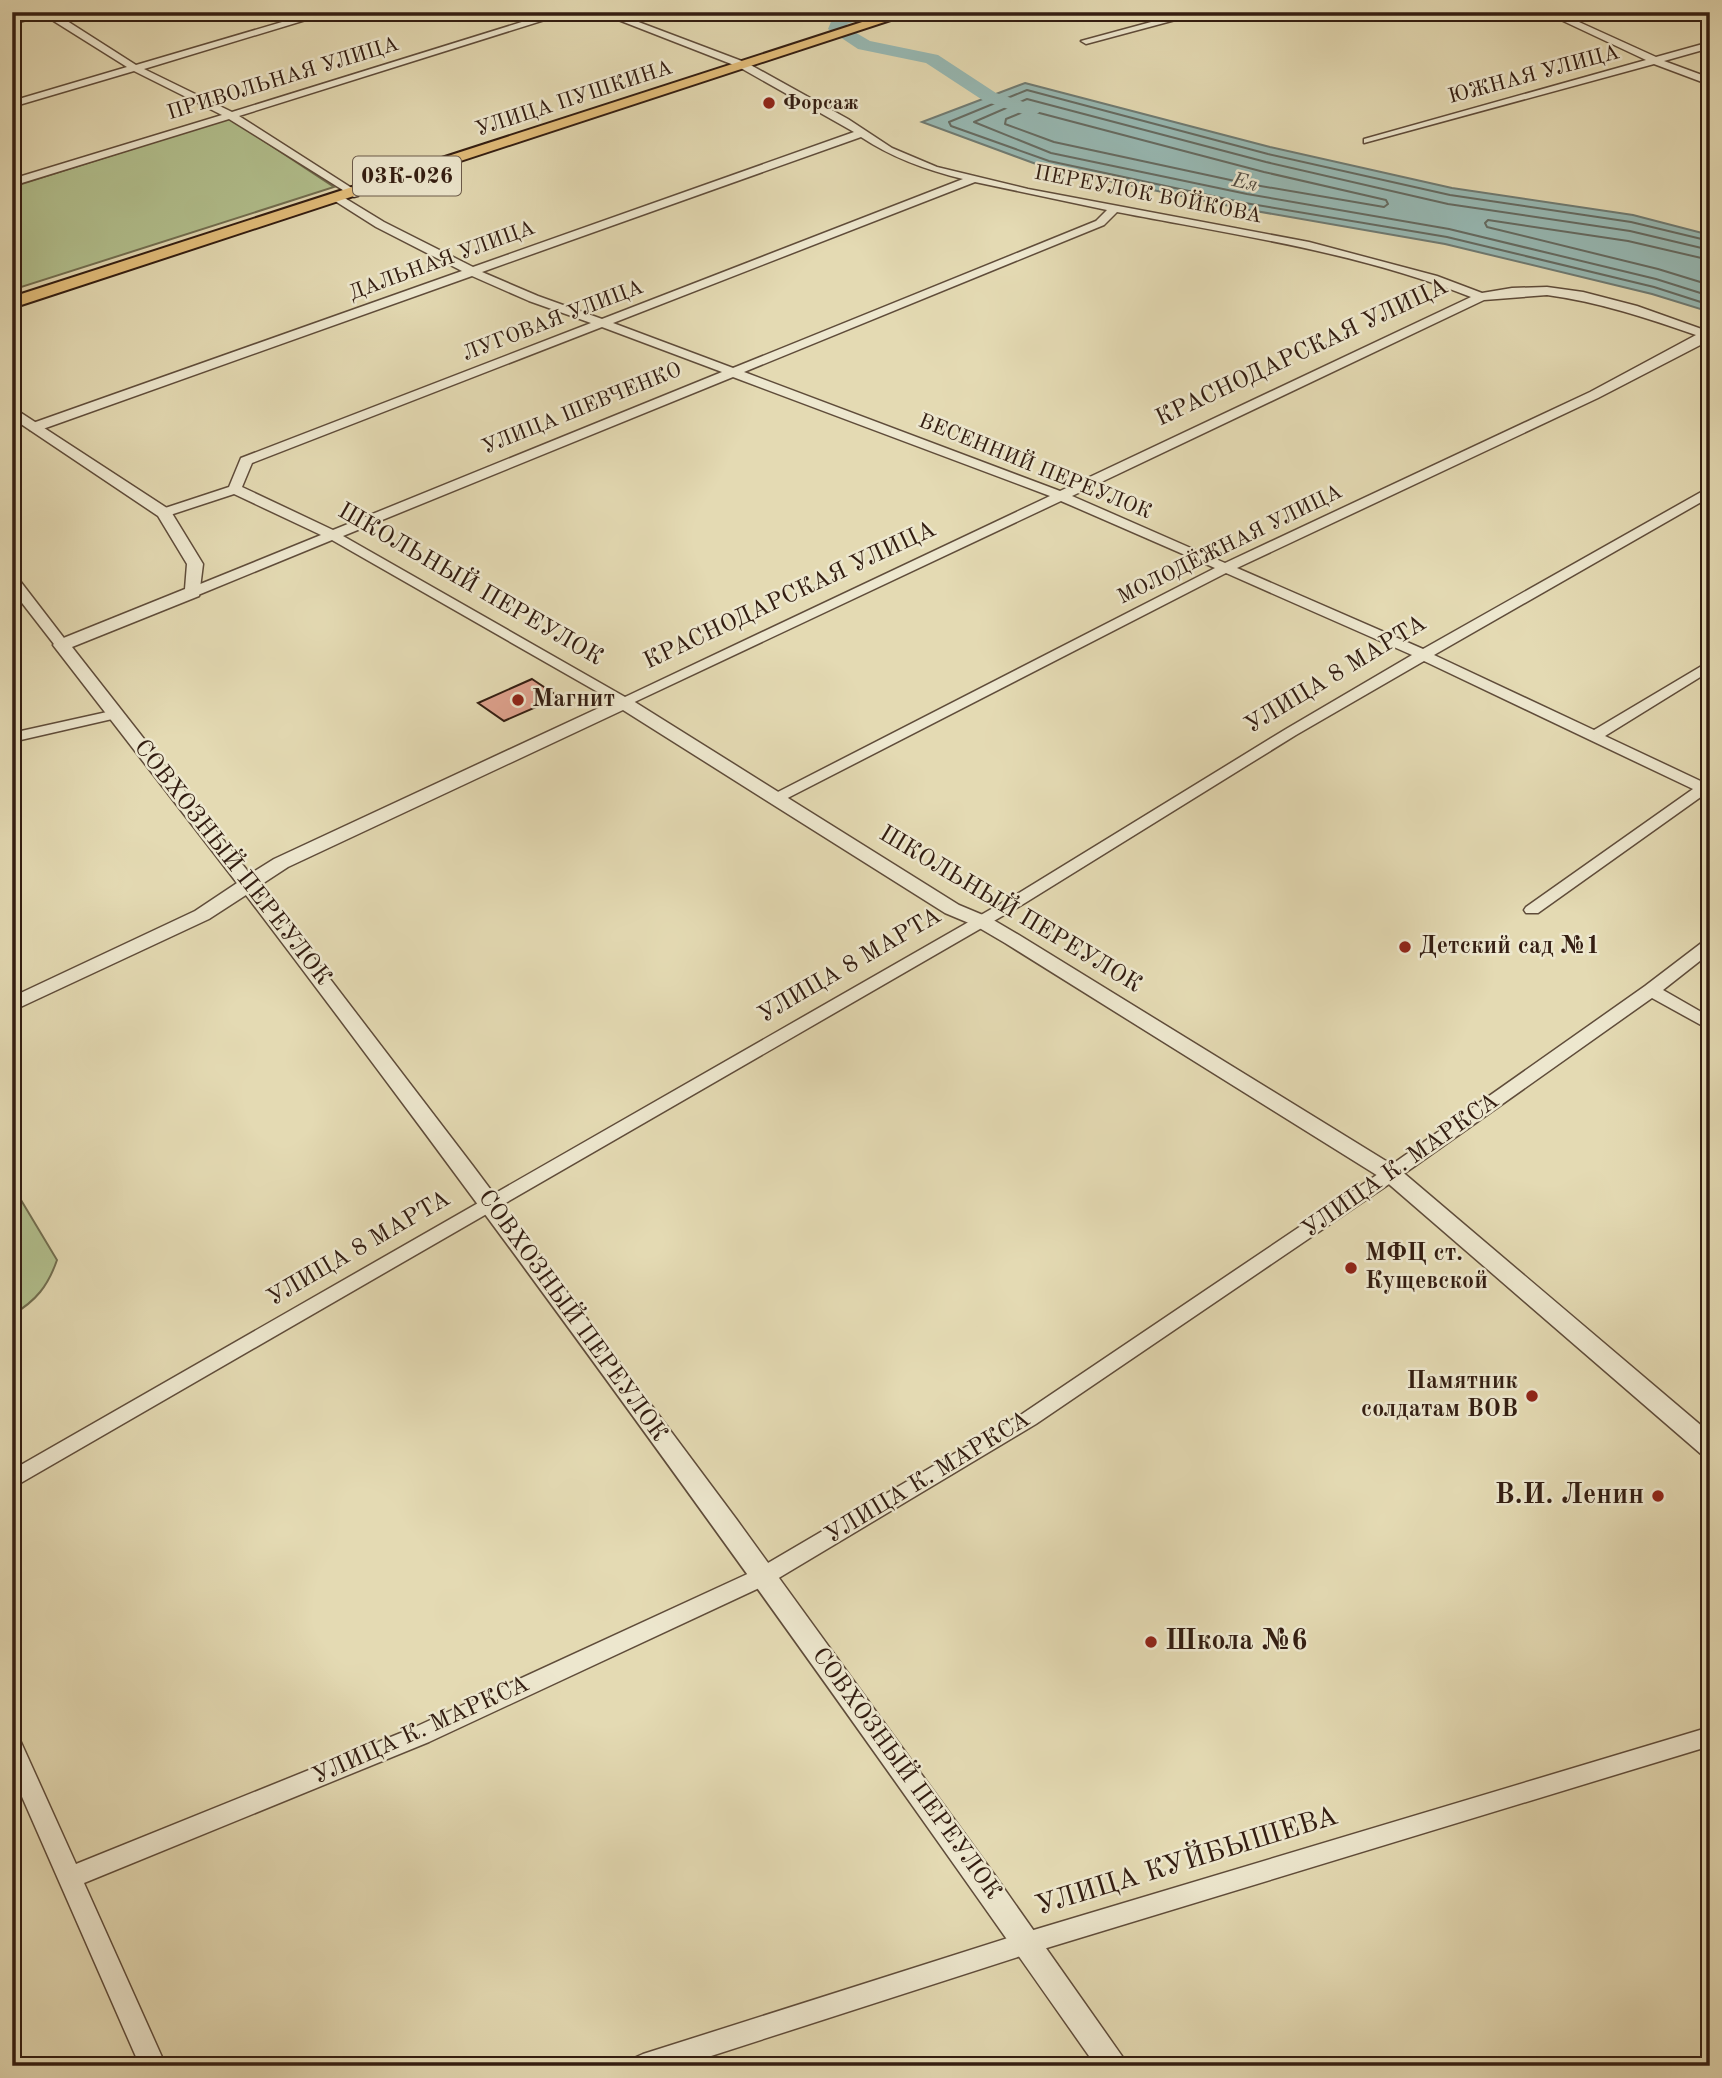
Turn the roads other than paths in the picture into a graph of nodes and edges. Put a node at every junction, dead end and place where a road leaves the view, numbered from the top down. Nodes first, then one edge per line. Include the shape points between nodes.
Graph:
1 (46, 12) edge
2 (327, 12) edge
3 (565, 12) edge
4 (603, 12) edge
5 (908, 12) edge
6 (1200, 12) edge
7 (1549, 12) edge
8 (12, 21) edge
9 (869, 25) joint
10 (1086, 41) dead end
11 (1710, 45) edge
12 (1656, 61) junction
13 (743, 65) junction
14 (135, 68) junction
15 (1710, 82) edge
16 (12, 104) edge
17 (230, 115) junction
18 (862, 133) junction
19 (1368, 141) dead end
20 (971, 180) junction
21 (12, 183) edge
22 (346, 196) junction
23 (1114, 209) junction
24 (470, 272) junction
25 (1481, 297) junction
26 (12, 303) edge
27 (602, 323) junction
28 (1708, 335) edge
29 (731, 373) junction
30 (12, 411) edge
31 (35, 427) junction
32 (235, 489) junction
33 (1710, 491) edge
34 (1062, 496) junction
35 (164, 513) junction
36 (332, 535) junction
37 (1226, 568) junction
38 (12, 580) edge
39 (193, 592) junction
40 (62, 645) junction
41 (1421, 654) junction
42 (1710, 665) edge
43 (624, 704) junction
44 (116, 713) junction
45 (1596, 735) junction
46 (12, 738) edge
47 (1707, 789) edge
48 (776, 799) junction
49 (251, 884) junction
50 (1532, 910) dead end
51 (983, 922) junction
52 (1710, 945) edge
53 (1651, 990) junction
54 (12, 1005) edge
55 (1710, 1025) edge
56 (1391, 1174) junction
57 (489, 1204) junction
58 (1710, 1447) edge
59 (12, 1480) edge
60 (764, 1576) junction
61 (1710, 1736) edge
62 (12, 1747) edge
63 (71, 1877) junction
64 (1027, 1943) junction
65 (153, 2066) edge
66 (643, 2066) edge
67 (1114, 2066) edge

1 - 8 street
1 - 14 street, ВЕСЕННИЙ ПЕРЕУЛОК
2 - 14 street
3 - 17 street, ПРИВОЛЬНАЯ УЛИЦА
4 - 13 street, ПЕРЕУЛОК ВОЙКОВА
5 - 9 main road, УЛИЦА ПУШКИНА
6 - 10 street
7 - 12 street
9 - 13 main road, УЛИЦА ПУШКИНА / 03К-026
11 - 12 street, ЮЖНАЯ УЛИЦА
12 - 15 street
12 - 19 street, ЮЖНАЯ УЛИЦА
13 - 18 street, ПЕРЕУЛОК ВОЙКОВА
13 - 22 main road, УЛИЦА ПУШКИНА / 03К-026
14 - 16 street
14 - 17 street, ВЕСЕННИЙ ПЕРЕУЛОК
17 - 21 street, ПРИВОЛЬНАЯ УЛИЦА
17 - 22 street, ВЕСЕННИЙ ПЕРЕУЛОК
18 - 20 street, ПЕРЕУЛОК ВОЙКОВА via 888,150
18 - 24 street, ДАЛЬНАЯ УЛИЦА
20 - 23 street, ПЕРЕУЛОК ВОЙКОВА
20 - 27 street, ЛУГОВАЯ УЛИЦА
22 - 24 street, ВЕСЕННИЙ ПЕРЕУЛОК via 363,216
22 - 26 main road, УЛИЦА ПУШКИНА / 03К-026
23 - 25 street, ПЕРЕУЛОК ВОЙКОВА via 1308,245 1433,278
23 - 29 street, УЛИЦА ШЕВЧЕНКО via 1100,223
24 - 27 street, ВЕСЕННИЙ ПЕРЕУЛОК
24 - 31 street, ДАЛЬНАЯ УЛИЦА
25 - 28 street, ПЕРЕУЛОК ВОЙКОВА via 1546,291 1583,296
25 - 34 street, КРАСНОДАРСКАЯ УЛИЦА
27 - 29 street, ВЕСЕННИЙ ПЕРЕУЛОК
27 - 32 street, ЛУГОВАЯ УЛИЦА via 246,461
28 - 37 street, МОЛОДЁЖНАЯ УЛИЦА via 1594,395
29 - 34 street, ВЕСЕННИЙ ПЕРЕУЛОК
29 - 36 street, УЛИЦА ШЕВЧЕНКО
30 - 31 street
31 - 35 street
32 - 35 street
32 - 36 street, ШКОЛЬНЫЙ ПЕРЕУЛОК
33 - 41 street, УЛИЦА 8 МАРТА
34 - 37 street, ВЕСЕННИЙ ПЕРЕУЛОК
34 - 43 street, КРАСНОДАРСКАЯ УЛИЦА
35 - 39 street via 195,564
36 - 39 street, УЛИЦА ШЕВЧЕНКО
36 - 43 street, ШКОЛЬНЫЙ ПЕРЕУЛОК
37 - 41 street, ВЕСЕННИЙ ПЕРЕУЛОК
37 - 48 street, МОЛОДЁЖНАЯ УЛИЦА
38 - 40 street, СОВХОЗНЫЙ ПЕРЕУЛОК
39 - 40 street, УЛИЦА ШЕВЧЕНКО
40 - 44 street, СОВХОЗНЫЙ ПЕРЕУЛОК
41 - 45 street, ВЕСЕННИЙ ПЕРЕУЛОК
41 - 51 street, УЛИЦА 8 МАРТА
42 - 45 street
43 - 48 street, ШКОЛЬНЫЙ ПЕРЕУЛОК
43 - 49 street, КРАСНОДАРСКАЯ УЛИЦА via 281,863
44 - 46 street
44 - 49 street, СОВХОЗНЫЙ ПЕРЕУЛОК
45 - 47 street, ВЕСЕННИЙ ПЕРЕУЛОК
47 - 50 street
48 - 51 street, ШКОЛЬНЫЙ ПЕРЕУЛОК via 952,909
49 - 54 street, КРАСНОДАРСКАЯ УЛИЦА via 202,915
49 - 57 street, СОВХОЗНЫЙ ПЕРЕУЛОК
51 - 56 street, ШКОЛЬНЫЙ ПЕРЕУЛОК
51 - 57 street, УЛИЦА 8 МАРТА
52 - 53 street, УЛИЦА К. МАРКСА
53 - 55 street
53 - 56 street, УЛИЦА К. МАРКСА
56 - 58 street, ШКОЛЬНЫЙ ПЕРЕУЛОК
56 - 60 street, УЛИЦА К. МАРКСА via 1028,1419
57 - 59 street, УЛИЦА 8 МАРТА
57 - 60 street, СОВХОЗНЫЙ ПЕРЕУЛОК
60 - 63 street, УЛИЦА К. МАРКСА via 421,1735
60 - 64 street, СОВХОЗНЫЙ ПЕРЕУЛОК
61 - 64 street, УЛИЦА КУЙБЫШЕВА
62 - 63 street
63 - 65 street
64 - 66 street, УЛИЦА КУЙБЫШЕВА
64 - 67 street, СОВХОЗНЫЙ ПЕРЕУЛОК

